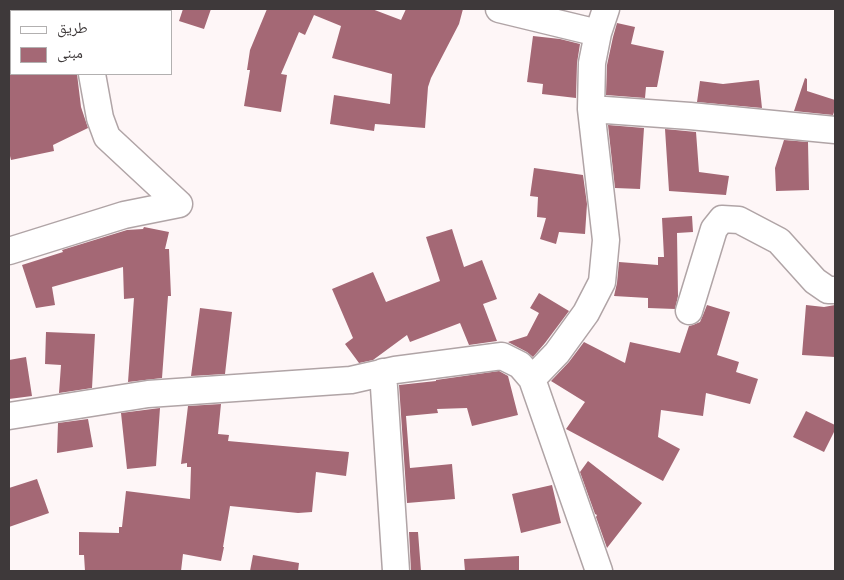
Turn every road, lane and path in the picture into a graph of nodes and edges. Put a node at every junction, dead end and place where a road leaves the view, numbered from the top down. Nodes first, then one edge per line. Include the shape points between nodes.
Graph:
1 (498, 9) edge
2 (606, 9) edge
3 (598, 33) junction
4 (92, 75) edge
5 (591, 108) junction
6 (835, 130) edge
7 (9, 251) edge
8 (835, 290) edge
9 (689, 310) dead end
10 (383, 372) junction
11 (532, 379) junction
12 (9, 416) edge
13 (396, 571) edge
14 (599, 571) edge

1 - 3 street
2 - 3 street
3 - 5 street via 592,63
4 - 7 street via 107,137 179,204 124,215
5 - 6 street
5 - 11 street via 606,240 602,282 586,313 557,353
8 - 9 street via 828,290 815,281 779,241 740,220 722,219 714,229
10 - 11 street via 502,356 520,365
10 - 12 street via 351,380 148,394
10 - 13 street
11 - 14 street

